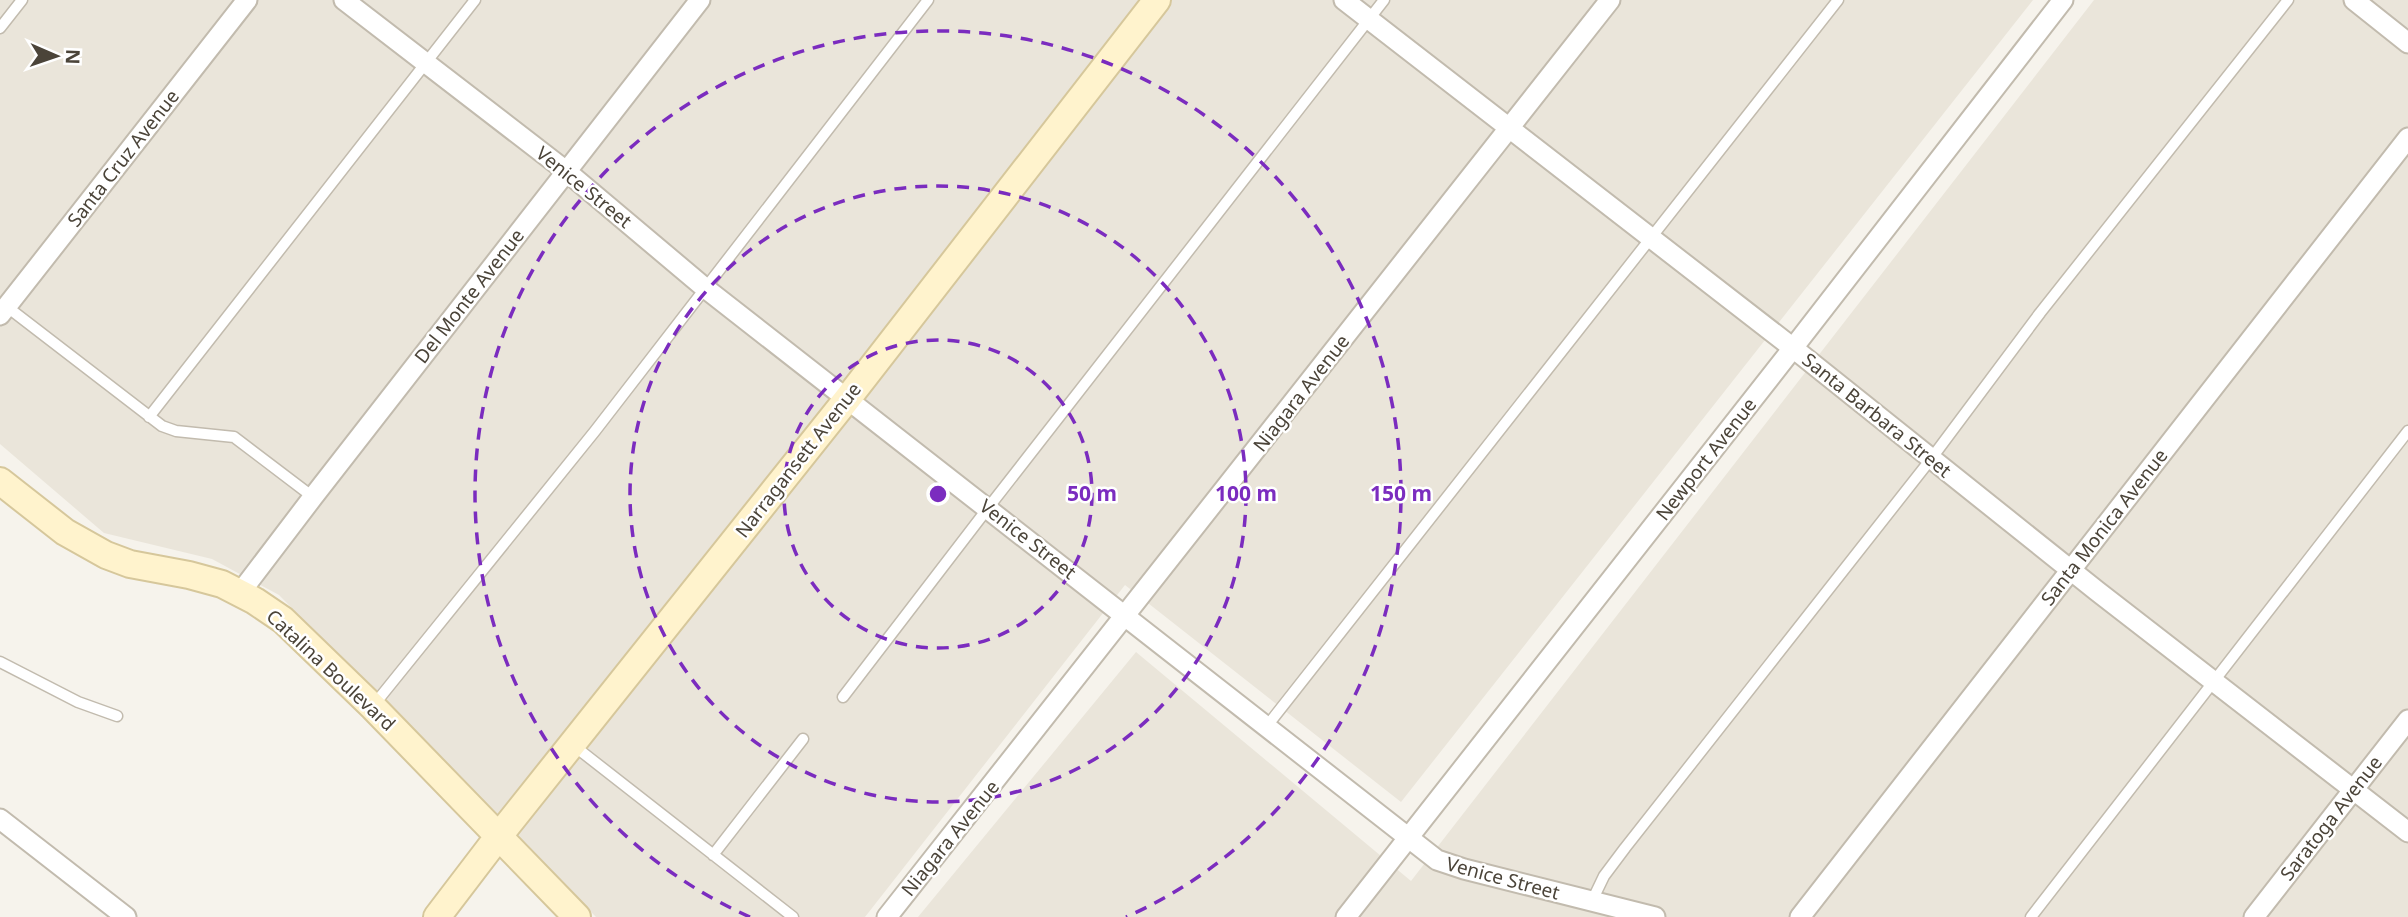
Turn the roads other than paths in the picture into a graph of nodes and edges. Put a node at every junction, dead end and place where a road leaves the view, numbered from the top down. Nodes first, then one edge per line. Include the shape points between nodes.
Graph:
1 (22, 0) edge
2 (247, 0) edge
3 (344, 0) edge
4 (475, 0) edge
5 (700, 0) edge
6 (928, 0) edge
7 (1157, 0) edge
8 (1345, 0) edge
9 (1384, 0) edge
10 (1610, 0) edge
11 (1838, 0) edge
12 (2063, 0) edge
13 (2288, 0) edge
14 (2354, 0) edge
15 (1369, 20) junction
16 (0, 28) edge
17 (2408, 43) edge
18 (426, 63) junction
19 (1511, 128) junction
20 (2408, 138) edge
21 (566, 171) junction
22 (1651, 239) junction
23 (705, 288) junction
24 (2, 308) edge
25 (1793, 348) junction
26 (848, 398) junction
27 (149, 418) junction
28 (2408, 431) edge
29 (1931, 459) junction
30 (0, 481) edge
31 (313, 497) junction
32 (988, 508) junction
33 (2071, 570) junction
34 (240, 593) junction
35 (1126, 615) junction
36 (0, 662) edge
37 (2214, 680) junction
38 (843, 697) dead end
39 (373, 707) junction
40 (117, 716) dead end
41 (2408, 720) edge
42 (1267, 726) junction
43 (803, 738) dead end
44 (572, 744) junction
45 (2353, 790) junction
46 (0, 819) edge
47 (2408, 832) edge
48 (498, 837) junction
49 (1409, 837) junction
50 (713, 855) junction
51 (1592, 901) junction
52 (126, 917) edge
53 (437, 917) edge
54 (577, 917) edge
55 (793, 917) edge
56 (887, 917) edge
57 (1346, 917) edge
58 (1656, 917) edge
59 (1800, 917) edge
60 (2031, 917) edge
61 (2254, 917) edge

1 - 16 lane
2 - 24 street, Santa Cruz Avenue
3 - 18 street, Venice Street
4 - 18 lane
5 - 21 street, Del Monte Avenue
6 - 23 lane
7 - 26 street, Narragansett Avenue
8 - 15 street, Santa Barbara Street
9 - 15 lane
10 - 19 street, Niagara Avenue
11 - 22 lane
12 - 25 street, Newport Avenue
13 - 29 lane via 2048,302
14 - 17 street
15 - 19 street, Santa Barbara Street
15 - 32 lane
18 - 21 street, Venice Street
18 - 27 lane
19 - 22 street, Santa Barbara Street
19 - 35 street, Niagara Avenue
20 - 33 street, Santa Monica Avenue
21 - 23 street, Venice Street
21 - 31 street, Del Monte Avenue
22 - 25 street, Santa Barbara Street
22 - 42 lane
23 - 26 street, Venice Street
23 - 39 lane
24 - 27 lane
25 - 29 street, Santa Barbara Street
25 - 49 street, Newport Avenue
26 - 32 street, Venice Street
26 - 44 street, Narragansett Avenue
27 - 31 lane via 170,429 234,437
28 - 37 lane
29 - 33 street, Santa Barbara Street
29 - 51 lane via 1625,848
30 - 34 street, Catalina Boulevard via 65,532 106,555 202,578
31 - 34 street, Del Monte Avenue
32 - 35 street, Venice Street
32 - 38 lane
33 - 37 street, Santa Barbara Street
33 - 59 street, Santa Monica Avenue
34 - 39 street, Catalina Boulevard via 293,628
35 - 42 street, Venice Street
35 - 56 street, Niagara Avenue
36 - 40 lane via 78,702
37 - 45 street, Santa Barbara Street
37 - 60 lane
39 - 48 street, Catalina Boulevard
41 - 45 street, Saratoga Avenue
42 - 49 street, Venice Street
43 - 50 lane
44 - 48 street, Narragansett Avenue
44 - 50 lane
45 - 47 street, Santa Barbara Street
45 - 61 street, Saratoga Avenue
46 - 52 street
48 - 53 street, Narragansett Avenue
48 - 54 street, Catalina Boulevard
49 - 51 street, Venice Street via 1437,860
49 - 57 street, Newport Avenue
50 - 55 lane
51 - 58 street, Venice Street

